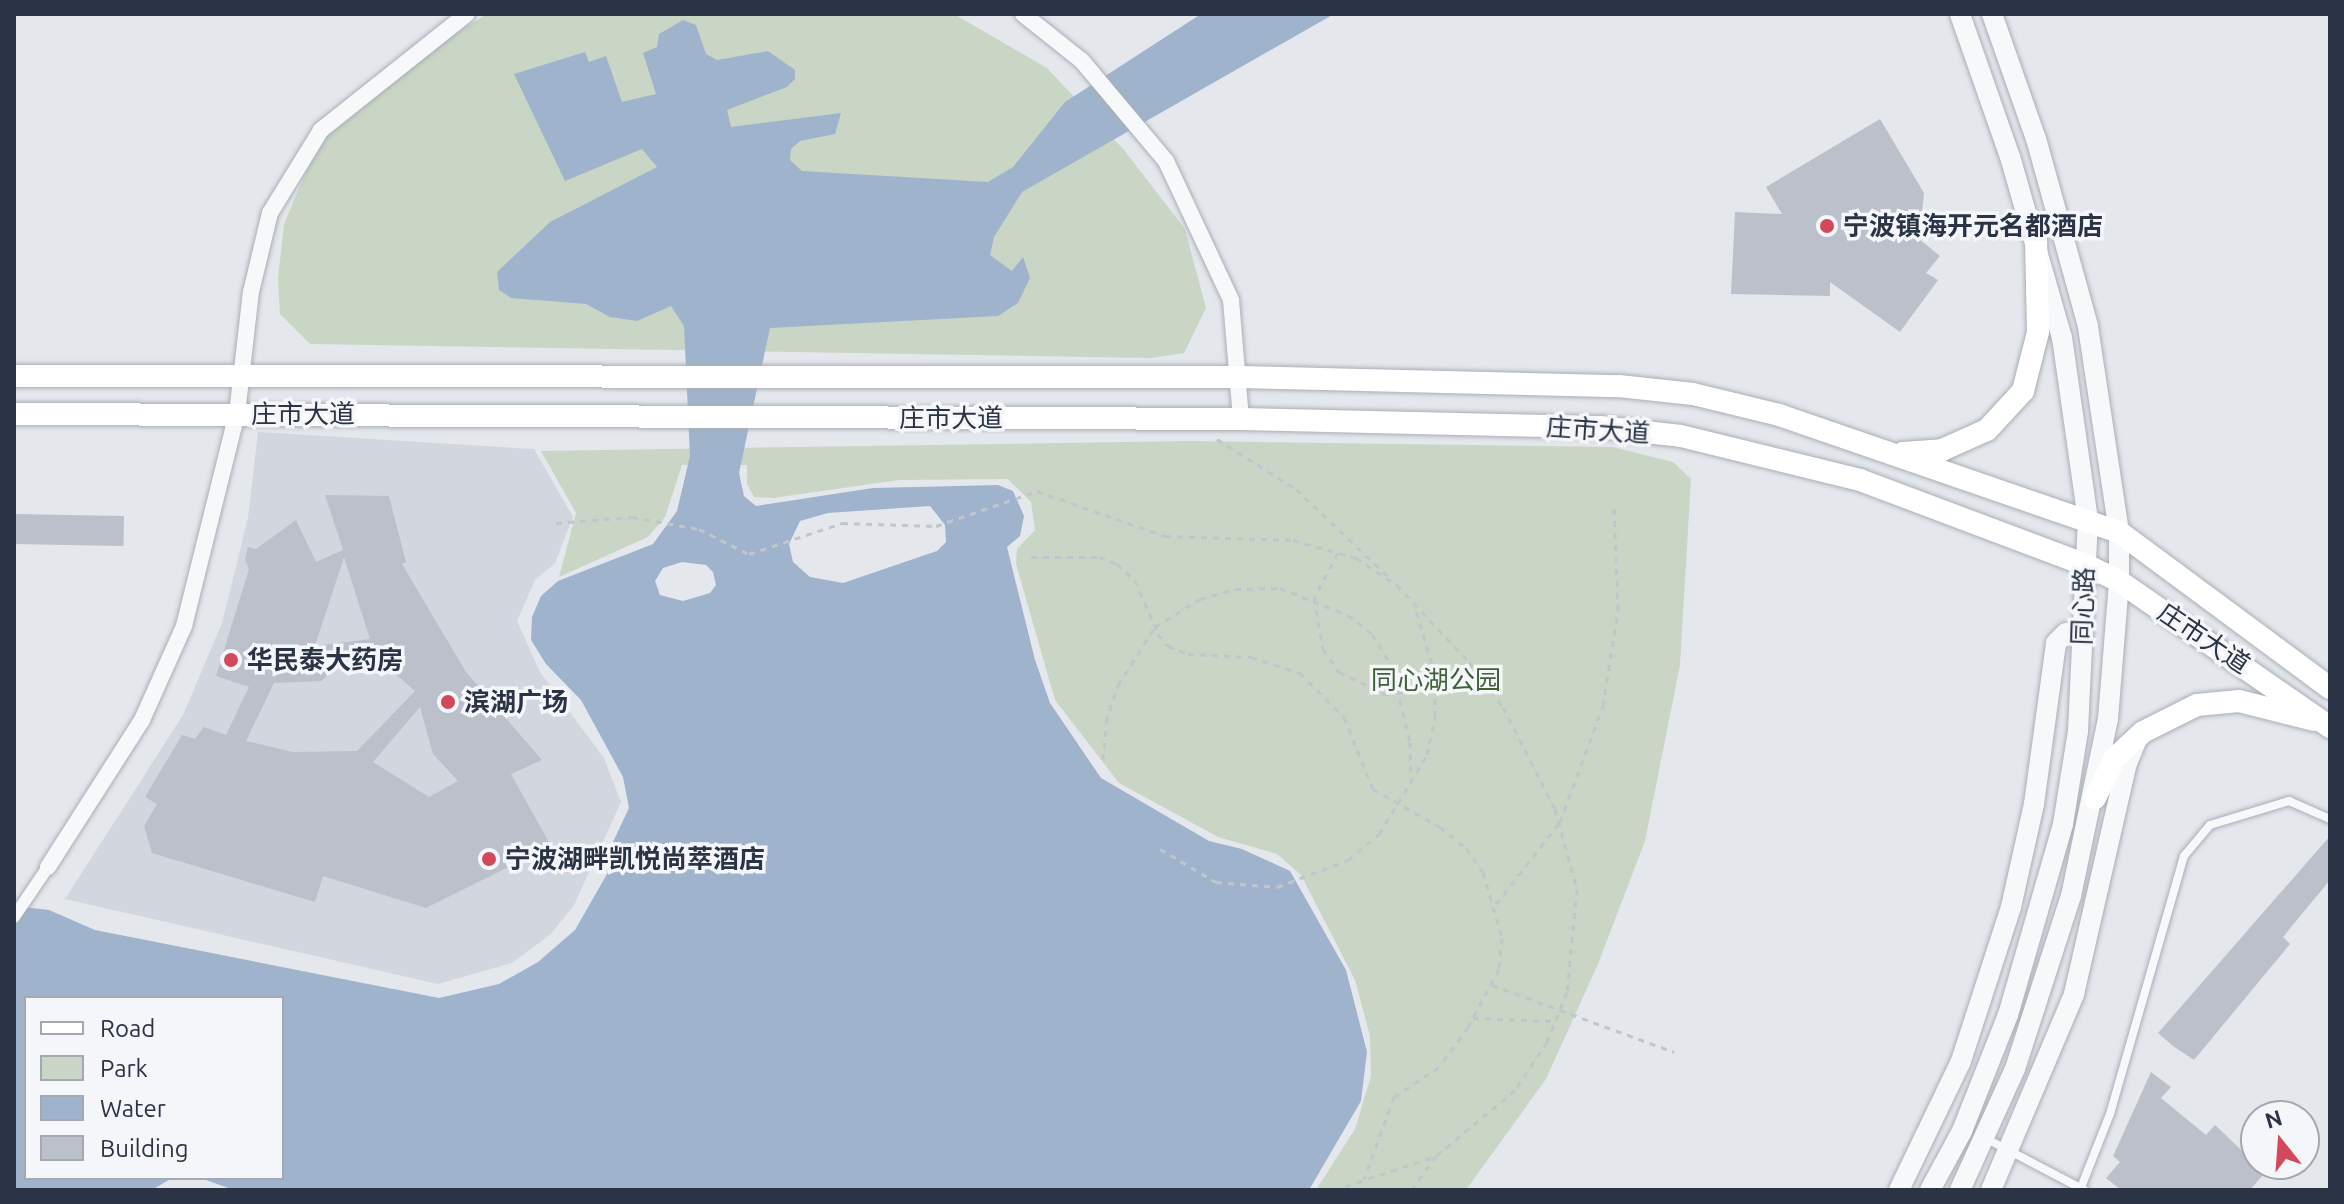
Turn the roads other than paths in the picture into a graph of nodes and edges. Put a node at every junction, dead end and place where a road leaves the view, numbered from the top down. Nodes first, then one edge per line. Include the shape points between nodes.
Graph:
1 (467, 14) edge
2 (1023, 14) edge
3 (1960, 14) edge
4 (1992, 14) edge
5 (2036, 240) junction
6 (14, 376) edge
7 (239, 377) junction
8 (1240, 377) junction
9 (14, 414) edge
10 (237, 414) junction
11 (1241, 419) junction
12 (1895, 454) junction
13 (2088, 520) junction
14 (2119, 532) junction
15 (2084, 564) junction
16 (2119, 581) junction
17 (2083, 630) junction
18 (2330, 688) edge
19 (2328, 725) edge
20 (2137, 738) junction
21 (2095, 798) junction
22 (2330, 819) edge
23 (48, 867) joint
24 (14, 917) edge
25 (1987, 1139) junction
26 (2011, 1151) junction
27 (2081, 1189) edge
28 (1899, 1190) edge
29 (1930, 1190) edge
30 (1960, 1190) edge
31 (1991, 1190) edge

1 - 7 street via 321,130 270,213
2 - 8 street via 1082,61 1123,103 1166,161 1231,300
3 - 5 street, 同心路
4 - 14 street, 同心路 via 2036,139 2088,326
5 - 12 main road via 2038,332 2023,391 1987,430 1942,450
5 - 13 street, 同心路 via 2062,338
6 - 7 main road, 庄市大道
7 - 8 main road, 庄市大道
7 - 10 street
8 - 11 street
8 - 12 main road, 庄市大道 via 1619,386 1693,394 1779,415
9 - 10 main road, 庄市大道
10 - 11 main road, 庄市大道
10 - 23 street via 184,626 142,720
11 - 15 main road, 庄市大道 via 1600,427 1681,436 1860,480
12 - 13 main road, 庄市大道
13 - 14 main road, 庄市大道
13 - 15 street, 同心路
14 - 16 street, 同心路
14 - 18 main road, 庄市大道
15 - 16 main road, 庄市大道
15 - 17 street, 同心路
16 - 19 main road, 庄市大道
16 - 21 street, 同心路 via 2108,719
17 - 28 street via 2066,633 2056,643 2034,804 2011,907 1961,1061
17 - 29 street, 同心路 via 2078,731 2063,824 2008,1015 1962,1131
19 - 20 main road via 2225,702 2169,716
20 - 21 main road via 2115,758
20 - 26 street via 2074,994
21 - 25 street, 同心路 via 2063,923
22 - 27 lane via 2289,801 2210,825 2184,856 2156,967
23 - 24 street
25 - 26 lane
25 - 30 street, 同心路
26 - 27 lane
26 - 31 street

